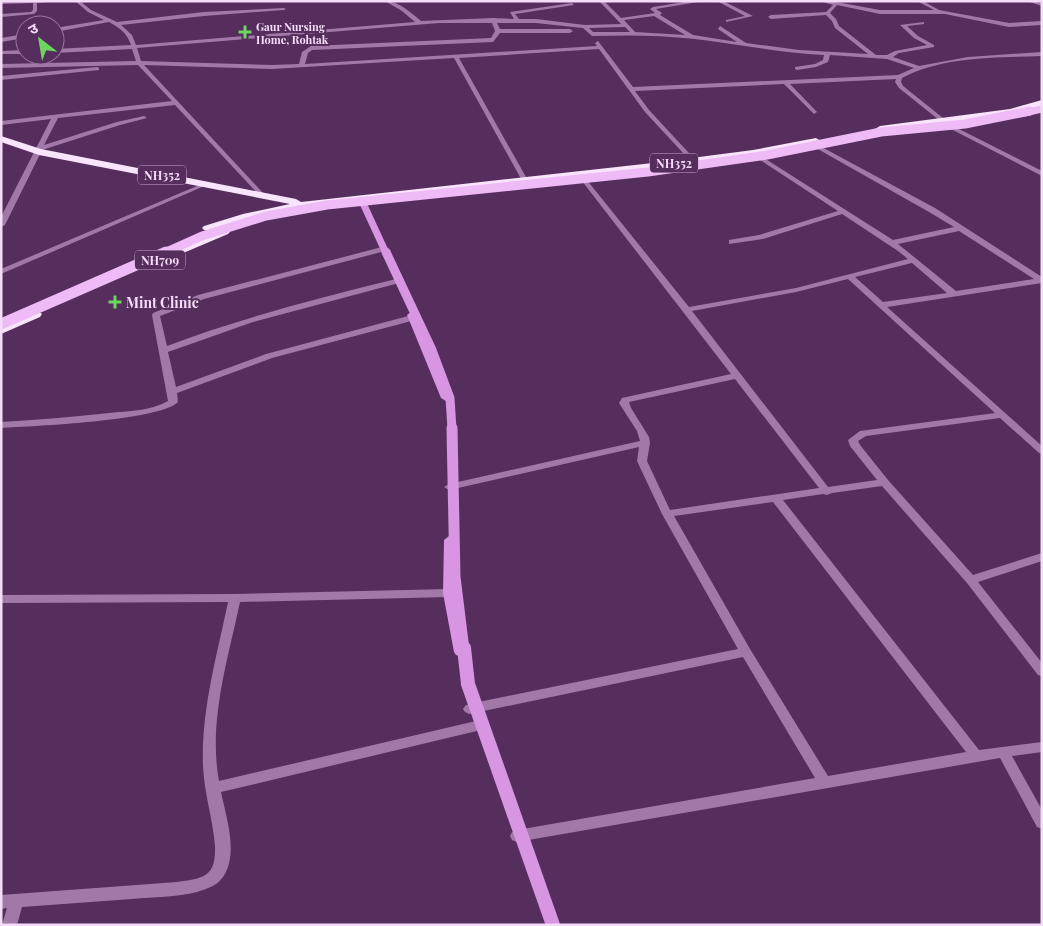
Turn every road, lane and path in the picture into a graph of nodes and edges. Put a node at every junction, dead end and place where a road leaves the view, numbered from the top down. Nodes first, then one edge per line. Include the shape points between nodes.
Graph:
1 (54, 1) edge
2 (77, 1) edge
3 (388, 1) edge
4 (601, 1) edge
5 (658, 1) edge
6 (702, 1) edge
7 (719, 1) edge
8 (822, 1) edge
9 (919, 1) edge
10 (1032, 1) edge
11 (35, 2) edge
12 (1, 3) edge
13 (572, 4) dead end
14 (835, 5) junction
15 (1042, 5) edge
16 (670, 6) junction
17 (284, 10) dead end
18 (940, 11) junction
19 (827, 13) junction
20 (656, 15) junction
21 (1, 16) edge
22 (771, 17) dead end
23 (108, 20) junction
24 (494, 20) junction
25 (622, 20) junction
26 (518, 21) junction
27 (728, 21) dead end
28 (419, 22) junction
29 (1042, 22) edge
30 (922, 23) dead end
31 (117, 24) junction
32 (627, 25) junction
33 (65, 28) edge
34 (720, 28) dead end
35 (498, 31) junction
36 (589, 31) junction
37 (316, 32) junction
38 (634, 34) junction
39 (694, 37) junction
40 (15, 38) edge
41 (1, 40) edge
42 (747, 45) junction
43 (601, 47) junction
44 (134, 48) junction
45 (326, 48) junction
46 (65, 51) edge
47 (15, 52) edge
48 (2, 53) edge
49 (827, 54) junction
50 (1042, 54) edge
51 (454, 56) junction
52 (874, 56) junction
53 (888, 57) junction
54 (118, 63) junction
55 (139, 63) junction
56 (302, 65) junction
57 (1, 66) edge
58 (797, 68) dead end
59 (919, 68) junction
60 (898, 77) junction
61 (1, 78) edge
62 (785, 82) junction
63 (632, 89) junction
64 (174, 103) junction
65 (1042, 103) edge
66 (1042, 110) edge
67 (814, 112) dead end
68 (56, 116) junction
69 (144, 118) dead end
70 (941, 121) junction
71 (1, 123) edge
72 (951, 127) junction
73 (1, 139) edge
74 (818, 148) junction
75 (39, 151) junction
76 (762, 159) junction
77 (697, 164) junction
78 (1042, 174) edge
79 (584, 180) junction
80 (526, 182) junction
81 (206, 184) junction
82 (262, 195) junction
83 (361, 200) junction
84 (304, 204) junction
85 (324, 208) junction
86 (842, 212) junction
87 (1, 226) edge
88 (962, 228) junction
89 (732, 242) dead end
90 (891, 243) junction
91 (382, 249) junction
92 (914, 260) junction
93 (1, 272) edge
94 (850, 278) junction
95 (396, 281) junction
96 (1041, 281) edge
97 (954, 294) junction
98 (881, 305) junction
99 (686, 310) junction
100 (412, 318) junction
101 (1, 319) edge
102 (1, 324) edge
103 (1, 330) edge
104 (164, 350) junction
105 (736, 376) junction
106 (172, 392) junction
107 (1002, 415) junction
108 (1, 425) edge
109 (645, 443) junction
110 (1042, 451) edge
111 (884, 482) junction
112 (449, 487) junction
113 (827, 492) junction
114 (776, 498) junction
115 (667, 514) junction
116 (1042, 558) edge
117 (971, 580) junction
118 (449, 593) junction
119 (235, 598) junction
120 (1, 599) edge
121 (746, 652) junction
122 (1042, 672) edge
123 (470, 709) junction
124 (476, 726) junction
125 (1042, 747) edge
126 (1003, 752) junction
127 (976, 756) junction
128 (825, 783) junction
129 (213, 788) junction
130 (1042, 823) edge
131 (517, 836) junction
132 (9, 902) edge
133 (8, 925) edge
134 (552, 925) edge

1 - 11 street
2 - 23 street via 84,9
3 - 28 street
4 - 25 street
5 - 16 street
6 - 16 street
7 - 27 street via 750,16
8 - 14 street
9 - 18 street
10 - 15 street
11 - 12 street
11 - 21 street via 34,12
13 - 26 street via 512,13
14 - 18 street via 880,12
14 - 19 street
16 - 20 street via 652,8 660,13
17 - 31 street via 179,16
18 - 29 street via 1009,25
19 - 22 street
19 - 52 street via 841,31
20 - 25 street
20 - 39 street
23 - 31 street
23 - 33 street
24 - 26 street
24 - 28 street
24 - 35 street
25 - 32 street
26 - 36 street
28 - 37 street
30 - 53 street via 903,24 916,38 932,46 897,52
31 - 44 street via 129,35
32 - 36 street
32 - 38 street
34 - 42 street
35 - 36 street
35 - 45 street via 495,39 484,41
36 - 38 street
36 - 43 street
37 - 44 street
37 - 45 street
38 - 39 street
39 - 42 street
40 - 41 street
42 - 49 street
43 - 51 street
43 - 63 street
44 - 46 street
44 - 55 street
45 - 56 street via 306,50
47 - 48 street
49 - 52 street
49 - 58 street via 826,61 822,63
50 - 59 street
51 - 56 street
51 - 80 street
52 - 53 street
53 - 59 street
54 - 55 street
54 - 57 street
54 - 61 street via 109,68
55 - 56 street
55 - 64 street
59 - 60 street
60 - 62 street
60 - 70 street via 901,87
62 - 63 street
62 - 67 street
63 - 77 street via 647,111
64 - 68 street
64 - 82 street
65 - 70 highway, NH352 via 1010,112
66 - 72 highway, NH352
66 - 83 main road, bridge via 966,124 882,132 767,155 648,172
68 - 71 street
68 - 75 street
69 - 75 street via 119,123
70 - 72 street
70 - 77 highway, NH352 via 890,127
72 - 74 highway, NH352
72 - 78 street
73 - 75 highway, NH352
74 - 76 highway, NH352
74 - 88 street
75 - 81 highway, NH352
75 - 87 street
76 - 77 highway, NH352
76 - 86 street
77 - 79 highway, NH352
77 - 80 highway, NH352
79 - 80 highway, NH352
79 - 99 street
80 - 83 highway, NH352
81 - 82 highway, NH352
81 - 93 street
82 - 84 highway, NH352
83 - 84 highway, NH352
83 - 85 highway, NH352
83 - 91 street
83 - 102 main road, bridge via 294,210 227,228 165,251
83 - 134 street, bridge via 432,350 450,398 455,578 468,684
84 - 85 highway, NH352
84 - 101 highway, NH709 via 208,228
85 - 103 highway, NH709 via 220,233
86 - 89 street via 760,237
86 - 90 street
88 - 90 street
88 - 96 street
90 - 92 street
91 - 95 street
91 - 104 street via 201,297 162,311 156,315
92 - 94 street
92 - 97 street
94 - 98 street
94 - 99 street
95 - 100 street
95 - 104 street via 247,321
96 - 97 street
97 - 98 street
98 - 107 street
99 - 105 street
100 - 106 street via 269,356
100 - 112 street via 448,404
104 - 106 street
105 - 109 street via 625,400
105 - 113 street
106 - 108 street via 172,406 157,410
107 - 110 street
107 - 111 street via 856,436 853,440 855,446
109 - 112 street
109 - 115 street via 642,455 644,468
111 - 113 street
111 - 117 street
112 - 118 street
113 - 114 street
114 - 115 street
114 - 127 street
115 - 121 street
116 - 117 street
117 - 122 street
118 - 119 street
118 - 123 street
119 - 120 street
119 - 129 street via 212,721 210,766
121 - 123 street
121 - 128 street
123 - 124 street
124 - 129 street
124 - 131 street
125 - 126 street
126 - 127 street
126 - 130 street
127 - 128 street
128 - 131 street
129 - 132 street via 222,864 215,878 200,885 177,889
131 - 134 street
132 - 133 street

